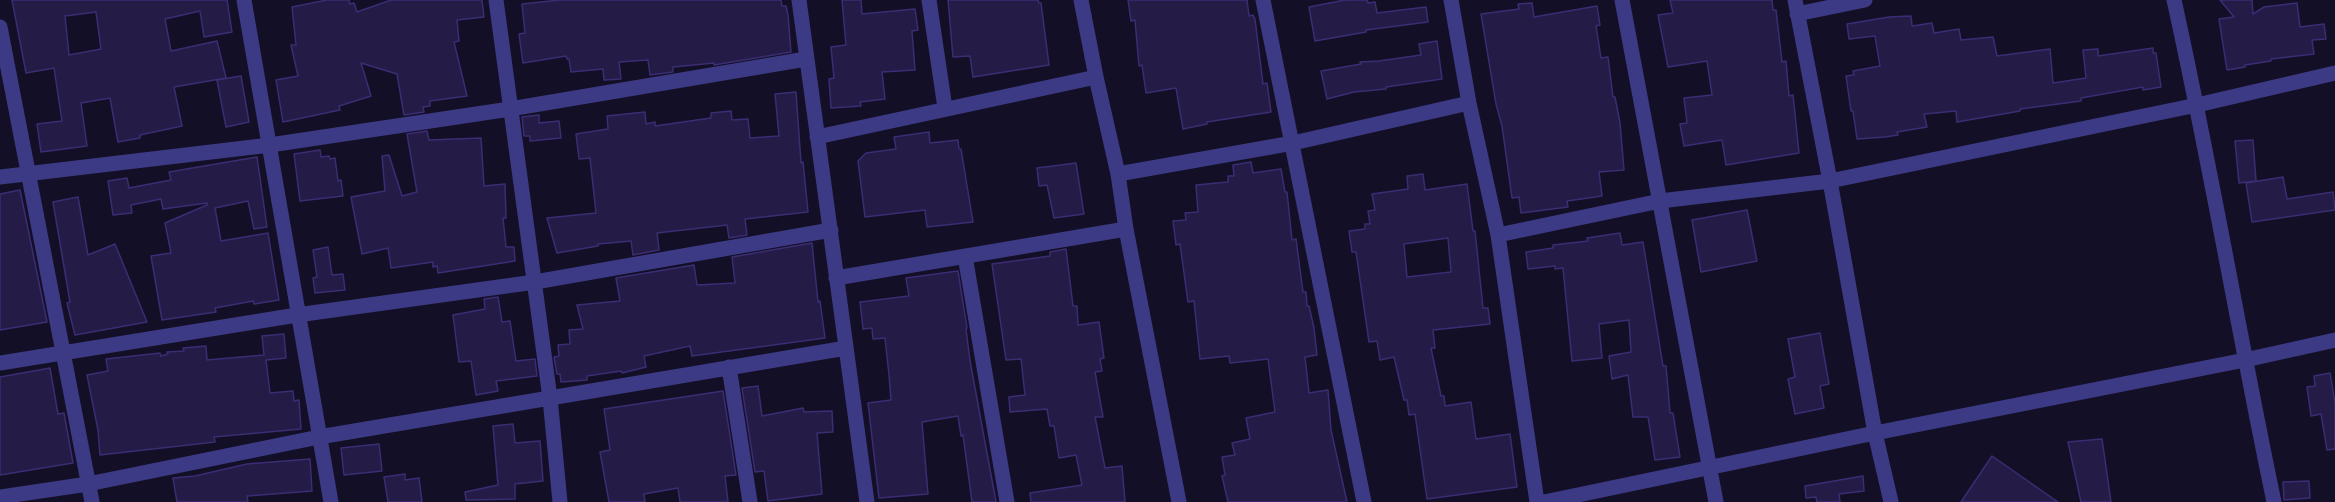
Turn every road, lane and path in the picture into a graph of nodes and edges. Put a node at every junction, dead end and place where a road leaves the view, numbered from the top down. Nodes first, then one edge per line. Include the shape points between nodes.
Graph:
1 (244, 0) edge
2 (496, 0) edge
3 (800, 0) edge
4 (929, 0) edge
5 (1081, 0) edge
6 (1263, 0) edge
7 (1451, 0) edge
8 (1622, 0) edge
9 (1865, 0) edge
10 (2174, 0) edge
11 (1796, 7) edge
12 (0, 27) edge
13 (806, 59) junction
14 (2335, 73) edge
15 (1096, 77) junction
16 (1468, 103) junction
17 (2197, 105) junction
18 (945, 108) junction
19 (510, 109) junction
20 (817, 137) junction
21 (1293, 143) junction
22 (270, 145) junction
23 (28, 174) junction
24 (1118, 174) junction
25 (0, 177) edge
26 (1830, 182) junction
27 (1660, 201) junction
28 (1125, 229) junction
29 (831, 230) junction
30 (1498, 235) junction
31 (965, 256) junction
32 (836, 278) junction
33 (535, 282) junction
34 (297, 315) junction
35 (2335, 340) edge
36 (846, 348) junction
37 (64, 353) junction
38 (2245, 360) junction
39 (0, 363) edge
40 (729, 367) junction
41 (550, 398) junction
42 (1875, 433) junction
43 (319, 437) junction
44 (1709, 467) junction
45 (88, 484) junction
46 (0, 497) edge
47 (92, 502) edge
48 (331, 502) edge
49 (560, 502) edge
50 (750, 502) edge
51 (867, 502) edge
52 (1006, 502) edge
53 (1179, 502) edge
54 (1364, 502) edge
55 (1537, 502) edge
56 (1544, 502) edge
57 (1716, 502) edge
58 (1891, 502) edge
59 (2274, 502) edge

1 - 22 street
2 - 19 street
3 - 13 street
4 - 18 street
5 - 15 street
6 - 21 street
7 - 16 street
8 - 27 street
9 - 11 street
10 - 17 street
11 - 26 street
12 - 23 street
13 - 19 street
13 - 20 street
14 - 17 street
15 - 18 street
15 - 24 street
16 - 21 street
16 - 30 street
17 - 26 street
17 - 38 street
18 - 20 street
19 - 22 street
19 - 33 street
20 - 29 street
21 - 24 street
21 - 54 street
22 - 23 street
22 - 34 street
23 - 25 street
23 - 37 street
24 - 28 street
26 - 27 street
26 - 42 street
27 - 30 street
27 - 44 street
28 - 31 street
28 - 53 street
29 - 32 street
29 - 33 street
30 - 55 street
31 - 32 street
31 - 52 street
32 - 36 street
33 - 34 street
33 - 41 street
34 - 37 street
34 - 43 street
35 - 38 street
36 - 40 street
36 - 51 street
37 - 39 street
37 - 45 street
38 - 42 street
38 - 59 street
40 - 41 street
40 - 50 street
41 - 43 street
41 - 49 street
42 - 44 street
42 - 58 street
43 - 45 street
43 - 48 street
44 - 56 street
44 - 57 street
45 - 46 street
45 - 47 street

